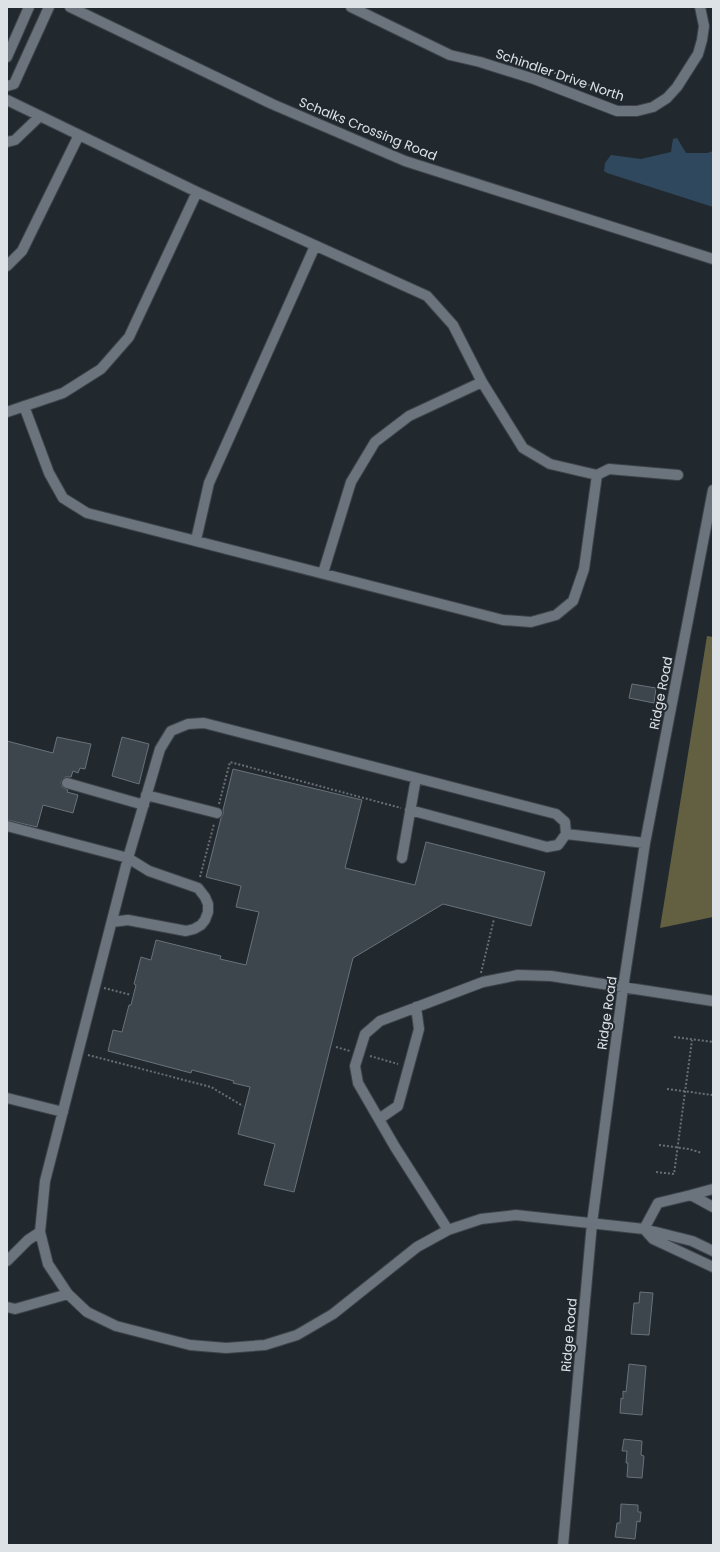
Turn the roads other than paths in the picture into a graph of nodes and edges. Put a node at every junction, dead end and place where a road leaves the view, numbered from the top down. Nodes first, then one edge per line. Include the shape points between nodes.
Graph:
1 (29, 7) edge
2 (49, 7) edge
3 (70, 7) edge
4 (351, 7) edge
5 (703, 8) edge
6 (7, 57) edge
7 (7, 86) edge
8 (7, 100) edge
9 (40, 116) junction
10 (79, 135) junction
11 (7, 142) edge
12 (197, 192) junction
13 (315, 246) junction
14 (693, 252) junction
15 (713, 254) edge
16 (713, 259) edge
17 (7, 266) edge
18 (482, 382) junction
19 (24, 406) junction
20 (7, 412) edge
21 (597, 475) junction
22 (678, 475) dead end
23 (713, 490) edge
24 (196, 540) junction
25 (323, 573) junction
26 (416, 778) junction
27 (68, 783) dead end
28 (145, 800) junction
29 (410, 810) junction
30 (217, 813) road end
31 (7, 826) edge
32 (566, 834) junction
33 (645, 843) junction
34 (128, 858) junction
35 (402, 858) dead end
36 (112, 922) junction
37 (623, 988) junction
38 (713, 1001) edge
39 (416, 1007) junction
40 (7, 1098) edge
41 (63, 1112) junction
42 (379, 1119) junction
43 (713, 1189) edge
44 (691, 1195) junction
45 (713, 1207) edge
46 (592, 1223) junction
47 (644, 1229) junction
48 (448, 1230) junction
49 (40, 1232) junction
50 (713, 1251) edge
51 (7, 1261) edge
52 (713, 1266) edge
53 (68, 1294) junction
54 (7, 1307) edge
55 (563, 1545) edge

1 - 6 street
2 - 7 street via 14,84
3 - 14 street, Schalks Crossing Road via 272,104 405,161
4 - 5 street, Schindler Drive North via 450,55 534,79 617,110 637,111 653,107 667,98 698,54 704,26
8 - 9 street
9 - 10 street
9 - 11 street via 15,140
10 - 12 street
10 - 17 street via 22,251
12 - 13 street
12 - 19 street via 129,337 101,369 63,393
13 - 18 street via 427,296 453,326
13 - 24 street via 209,483
14 - 15 street
14 - 16 street, Schalks Crossing Road
18 - 21 street via 523,448 550,464
18 - 25 street via 409,416 375,442 351,482
19 - 20 street
19 - 24 street via 50,473 63,498 87,513
21 - 22 street via 608,469
21 - 25 street via 584,569 573,601 556,615 531,622 503,620
23 - 33 street, Ridge Road
24 - 25 street
26 - 28 street via 204,723 188,724 171,732 160,749
26 - 29 street
26 - 32 street via 556,814 565,822
27 - 28 street
28 - 30 street
28 - 34 street
29 - 32 street via 547,847 558,845
29 - 35 street
31 - 34 street
32 - 33 street
33 - 37 street, Ridge Road
34 - 36 street
34 - 36 street via 149,871 198,888 208,904 208,912 201,925 186,931 128,920
36 - 41 street
37 - 38 street
37 - 39 street via 551,976 518,975 483,982
37 - 46 street, Ridge Road
39 - 42 street via 419,1028 398,1106
39 - 42 street via 380,1021 365,1034 355,1066 358,1083
40 - 41 street
41 - 49 street via 45,1181
42 - 48 street
43 - 44 street
44 - 45 street
44 - 47 street via 658,1203
46 - 47 street
46 - 48 street via 516,1215 481,1219
46 - 55 street, Ridge Road
47 - 50 street via 692,1241
47 - 52 street via 653,1239
48 - 53 street via 418,1247 332,1314 297,1335 265,1345 226,1348 190,1345 116,1326 87,1312
49 - 51 street
49 - 53 street via 48,1264
53 - 54 street via 15,1309

